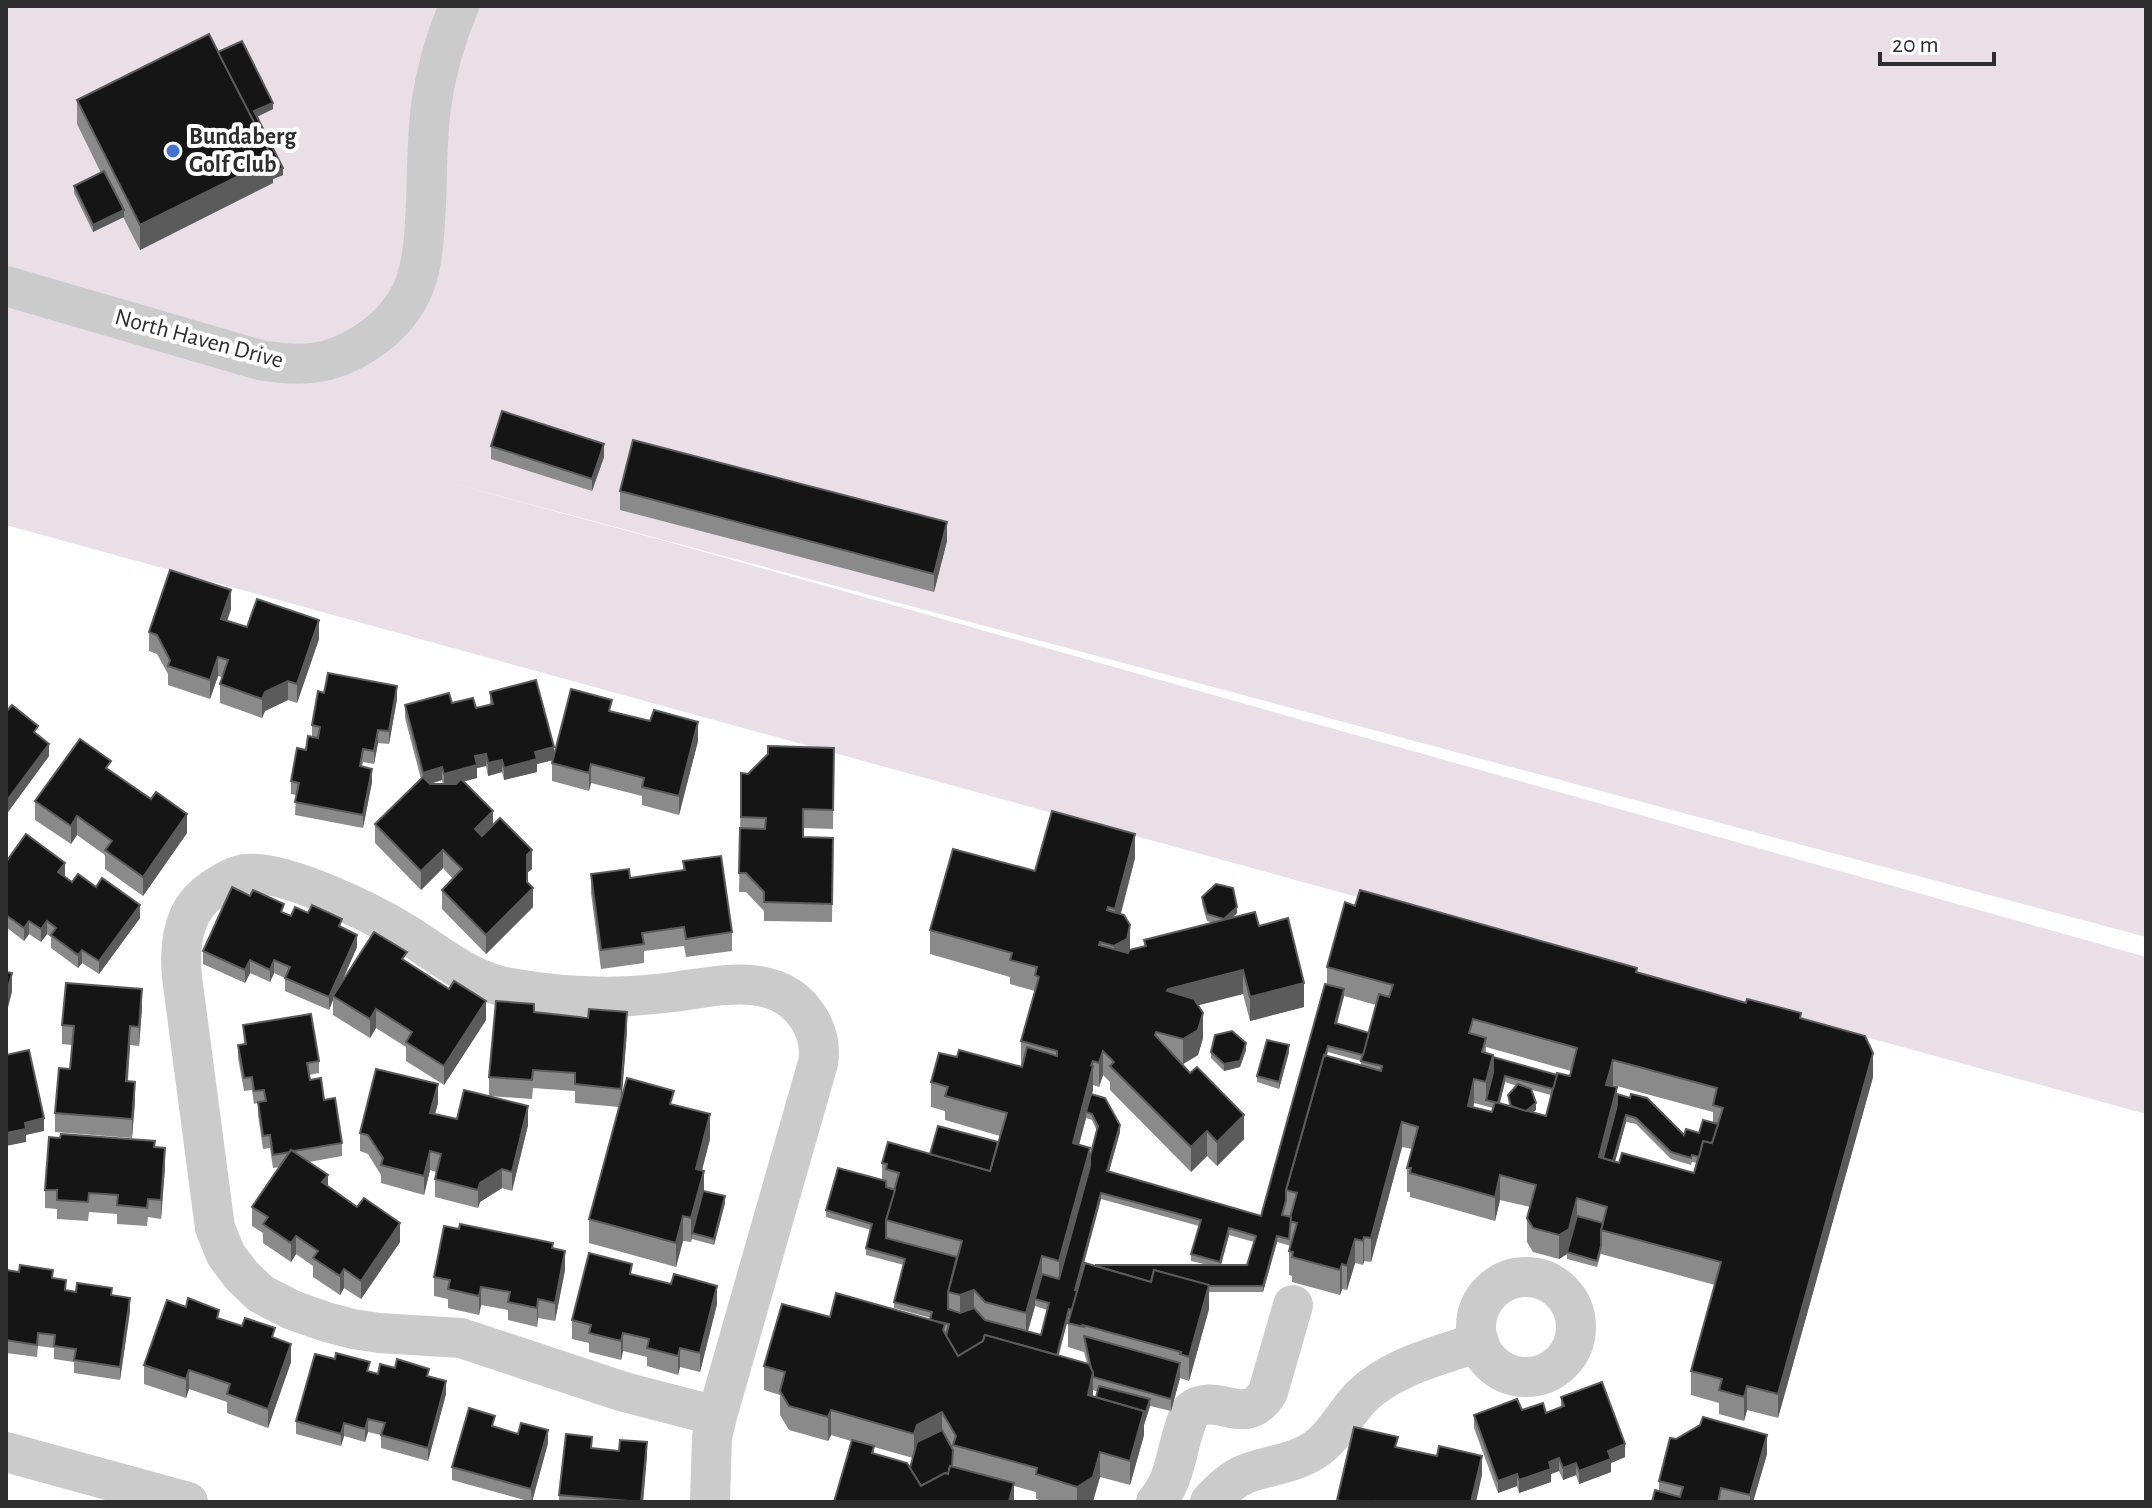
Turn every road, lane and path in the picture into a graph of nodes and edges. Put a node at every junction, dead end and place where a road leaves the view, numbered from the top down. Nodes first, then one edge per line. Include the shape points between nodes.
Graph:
1 (459, 6) edge
2 (6, 286) edge
3 (1293, 1305) dead end
4 (1479, 1342) dead end
5 (717, 1416) junction
6 (6, 1452) edge
7 (188, 1502) edge
8 (710, 1502) edge
9 (1156, 1502) edge
10 (1210, 1502) edge

1 - 2 street, North Haven Drive via 436,70 424,250 415,286 393,320 353,351 308,365 260,360
3 - 9 street via 1262,1401 1243,1410 1204,1404 1191,1411 1171,1480
4 - 10 street via 1396,1371 1361,1397 1316,1450 1243,1475
5 - 5 street via 624,1392 461,1338 379,1333 326,1322 261,1294 242,1276 215,1228 182,977 186,927 205,894 243,874 287,878 371,914 495,985 590,997 733,983 775,990 804,1010 818,1038 817,1068
5 - 8 street
6 - 7 street

